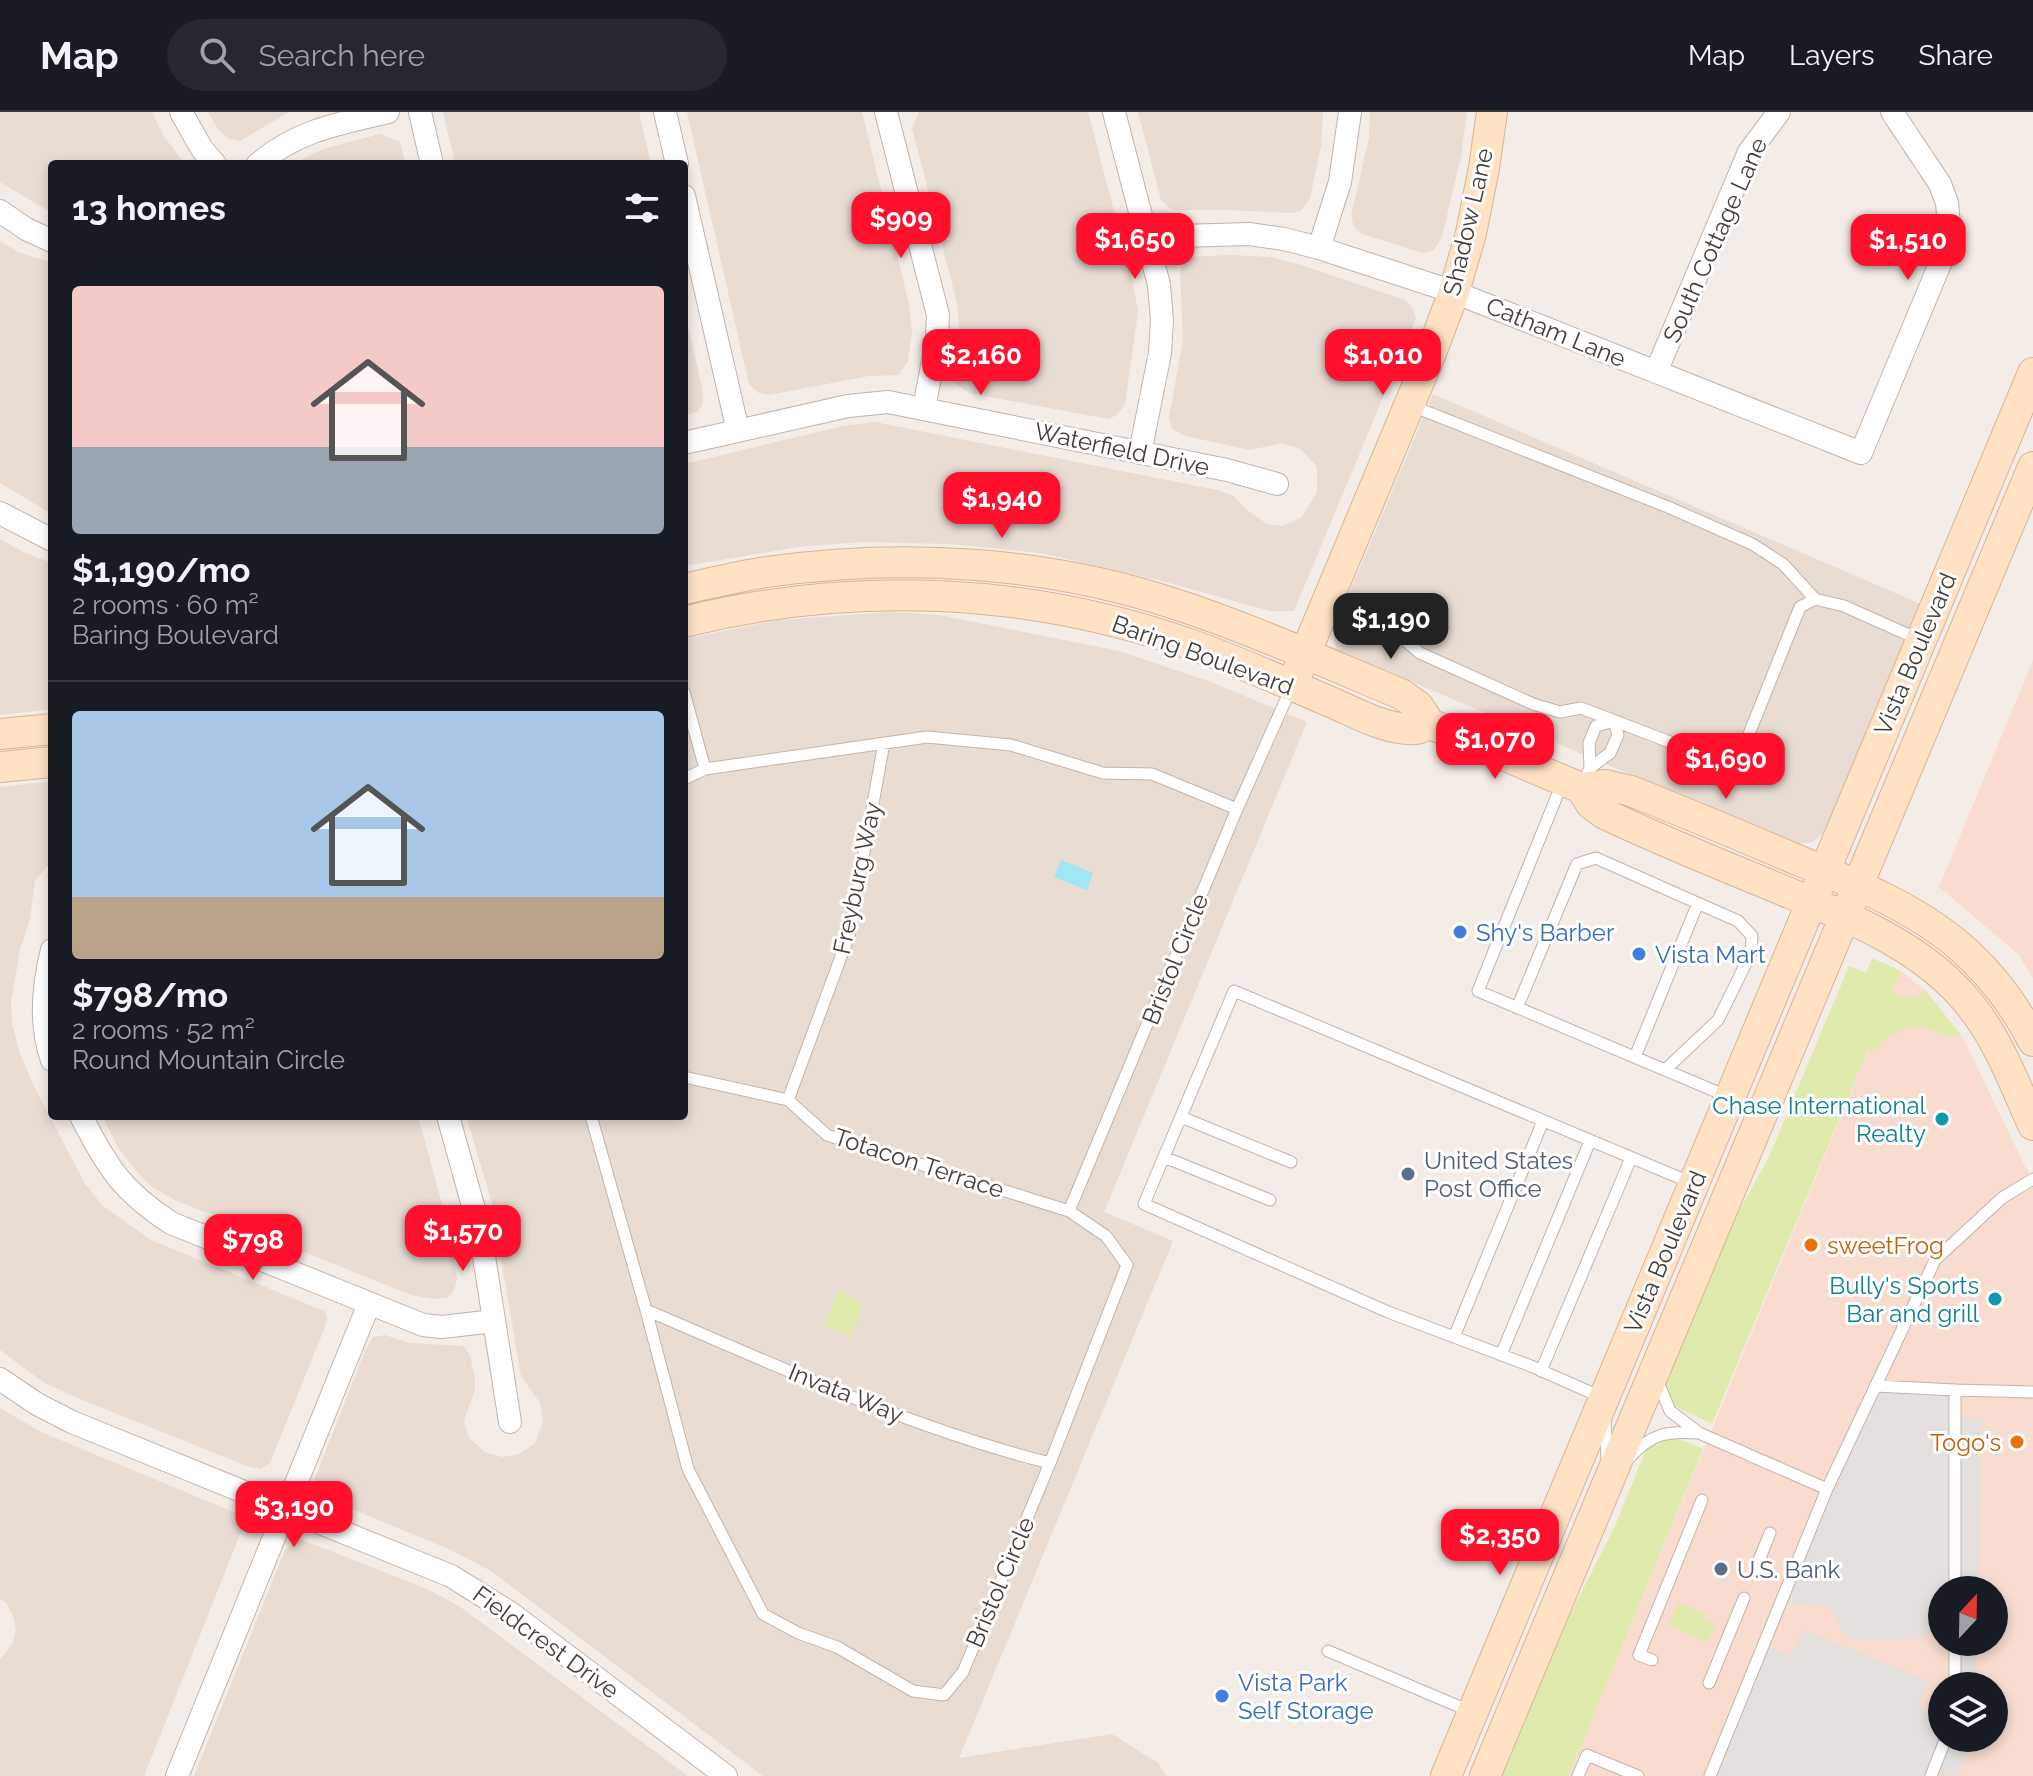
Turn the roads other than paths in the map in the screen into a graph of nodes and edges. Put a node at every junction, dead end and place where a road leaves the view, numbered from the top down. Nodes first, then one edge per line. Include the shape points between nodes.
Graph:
1 (181, 112) edge
2 (388, 112) edge
3 (420, 112) edge
4 (665, 112) edge
5 (886, 112) edge
6 (1114, 112) edge
7 (1350, 112) edge
8 (1492, 112) edge
9 (1779, 112) edge
10 (1892, 112) edge
11 (212, 160) edge
12 (264, 160) edge
13 (431, 160) edge
14 (676, 160) edge
15 (0, 211) edge
16 (688, 213) edge
17 (1147, 237) junction
18 (48, 239) edge
19 (1319, 248) junction
20 (1454, 292) junction
21 (1656, 372) junction
22 (2033, 373) edge
23 (1410, 405) junction
24 (924, 409) junction
25 (738, 431) junction
26 (688, 442) edge
27 (1140, 453) junction
28 (2033, 467) edge
29 (1277, 484) dead end
30 (0, 513) edge
31 (48, 538) edge
32 (688, 588) edge
33 (1329, 596) junction
34 (1815, 599) junction
35 (688, 621) edge
36 (1920, 640) junction
37 (1305, 655) junction
38 (1292, 686) junction
39 (688, 707) edge
40 (1614, 721) junction
41 (1430, 724) junction
42 (48, 729) edge
43 (0, 734) edge
44 (884, 743) junction
45 (48, 762) edge
46 (0, 767) edge
47 (705, 769) junction
48 (688, 777) edge
49 (1578, 779) junction
50 (1237, 809) junction
51 (1824, 872) junction
52 (1858, 886) junction
53 (1812, 902) junction
54 (1698, 903) junction
55 (1845, 916) junction
56 (48, 974) edge
57 (1517, 1008) junction
58 (2033, 1041) edge
59 (48, 1046) edge
60 (1635, 1057) junction
61 (1665, 1070) junction
62 (688, 1078) edge
63 (1730, 1097) junction
64 (788, 1100) junction
65 (1181, 1117) junction
66 (83, 1120) edge
67 (449, 1120) edge
68 (592, 1120) edge
69 (1543, 1121) junction
70 (2033, 1125) edge
71 (1590, 1141) junction
72 (1164, 1157) junction
73 (1631, 1158) junction
74 (1291, 1162) dead end
75 (2033, 1179) edge
76 (1693, 1184) junction
77 (1270, 1200) dead end
78 (1069, 1211) junction
79 (369, 1304) junction
80 (646, 1310) junction
81 (494, 1321) junction
82 (1454, 1337) junction
83 (1501, 1355) junction
84 (1655, 1370) junction
85 (1541, 1371) junction
86 (0, 1379) edge
87 (1875, 1386) junction
88 (1955, 1390) junction
89 (2033, 1392) edge
90 (1604, 1398) junction
91 (510, 1422) dead end
92 (1699, 1433) junction
93 (1050, 1463) junction
94 (1608, 1479) junction
95 (1827, 1489) junction
96 (1702, 1500) dead end
97 (286, 1509) junction
98 (1770, 1533) dead end
99 (1755, 1570) dead end
100 (1955, 1576) edge
101 (1744, 1598) dead end
102 (1328, 1651) dead end
103 (1652, 1660) dead end
104 (1709, 1683) dead end
105 (1472, 1713) junction
106 (1940, 1752) edge
107 (177, 1776) edge
108 (726, 1776) edge
109 (1446, 1776) edge
110 (1485, 1776) edge
111 (1578, 1776) edge
112 (1638, 1776) edge
113 (1710, 1776) edge
114 (1931, 1776) edge

1 - 11 street
2 - 12 street via 318,128
3 - 13 street
4 - 14 street
5 - 24 street via 938,315
6 - 17 street
7 - 19 street via 1340,182
8 - 20 main road, Shadow Lane via 1474,220
9 - 21 street, South Cottage Lane via 1749,152
10 - 21 street, Catham Lane via 1940,184 1949,224 1942,259 1861,453
15 - 18 street
16 - 25 street
17 - 19 street, Catham Lane via 1249,234
17 - 27 street via 1162,320
19 - 20 street, Catham Lane
20 - 21 street, Catham Lane
20 - 23 main road, Shadow Lane
22 - 36 main road, Vista Boulevard
23 - 33 main road, Shadow Lane
23 - 34 lane via 1752,544 1783,564
24 - 25 street, Waterfield Drive via 863,403
24 - 27 street, Waterfield Drive
25 - 26 street, Waterfield Drive
27 - 29 street, Waterfield Drive
28 - 52 main road, Vista Boulevard
30 - 31 street
32 - 37 main road, Baring Boulevard via 763,572 850,563 989,566 1139,593
33 - 37 main road, Shadow Lane
33 - 40 lane via 1376,616 1420,653 1533,704 1560,712 1581,708
34 - 36 lane via 1844,606
34 - 40 lane via 1800,607 1745,744 1724,759
35 - 38 main road, Baring Boulevard via 740,608 846,595 971,597 1084,614 1139,629
36 - 51 main road, Vista Boulevard
37 - 38 main road, Shadow Lane
37 - 41 main road, Baring Boulevard via 1401,694
38 - 41 main road, Baring Boulevard via 1383,724 1419,729
38 - 50 lane, Bristol Circle
39 - 47 lane
40 - 49 lane via 1596,726
40 - 49 lane via 1618,735 1610,753
41 - 49 main road, Baring Boulevard
42 - 43 main road
44 - 47 lane
44 - 50 lane via 927,737 1011,745 1103,773 1152,774
44 - 64 lane, Freyburg Way via 849,935
45 - 46 main road
47 - 48 lane
49 - 51 main road, Baring Boulevard via 1631,791
49 - 53 main road, Baring Boulevard via 1591,804 1603,813
49 - 57 lane via 1478,991
50 - 78 lane, Bristol Circle
51 - 52 main road, Baring Boulevard
51 - 53 main road, Vista Boulevard
52 - 55 main road, Vista Boulevard
52 - 58 main road, Baring Boulevard via 1957,944 1998,986
53 - 55 main road, Baring Boulevard
53 - 63 main road, Vista Boulevard
54 - 57 lane via 1596,858 1577,864
54 - 60 lane
54 - 61 lane via 1738,921 1752,936 1751,953 1718,1020
55 - 70 main road, Baring Boulevard via 1918,957 1957,991 1998,1048
55 - 84 main road, Vista Boulevard
56 - 59 street via 43,1005
57 - 60 lane
60 - 61 lane
61 - 63 lane
62 - 64 lane, Totacon Terrace
63 - 76 main road, Vista Boulevard
64 - 78 lane, Totacon Terrace via 827,1135
65 - 69 lane via 1234,991
65 - 72 lane
65 - 74 lane
66 - 79 street via 107,1165 144,1206 171,1223
67 - 81 street via 480,1231
68 - 80 lane, Bristol Circle
69 - 71 lane
69 - 82 lane
71 - 73 lane
71 - 83 lane
72 - 77 lane
72 - 82 lane via 1144,1204
73 - 76 lane
73 - 85 lane
75 - 87 lane via 2002,1198 1935,1260
76 - 90 main road, Vista Boulevard
78 - 93 lane, Bristol Circle via 1106,1236 1127,1265
79 - 81 street via 423,1325
79 - 97 street
80 - 93 lane, Invata Way via 863,1402
80 - 93 lane, Bristol Circle via 688,1469 763,1614 837,1647 913,1691 944,1695 963,1672
81 - 91 street
82 - 83 lane
83 - 85 lane
84 - 92 lane via 1670,1411
84 - 94 main road, Vista Boulevard
85 - 90 lane
86 - 97 street, Fieldcrest Drive via 72,1422
87 - 88 lane
87 - 95 lane
88 - 89 lane
88 - 100 lane
90 - 94 lane
90 - 105 main road, Vista Boulevard
92 - 94 lane via 1657,1435 1645,1441
92 - 95 lane
94 - 110 main road, Vista Boulevard
95 - 113 lane
96 - 103 lane via 1639,1655
97 - 107 street
97 - 108 street, Fieldcrest Drive via 451,1576 488,1597
98 - 99 lane
101 - 104 lane
102 - 105 lane
105 - 109 main road, Vista Boulevard
106 - 114 lane
111 - 112 lane via 1587,1755

